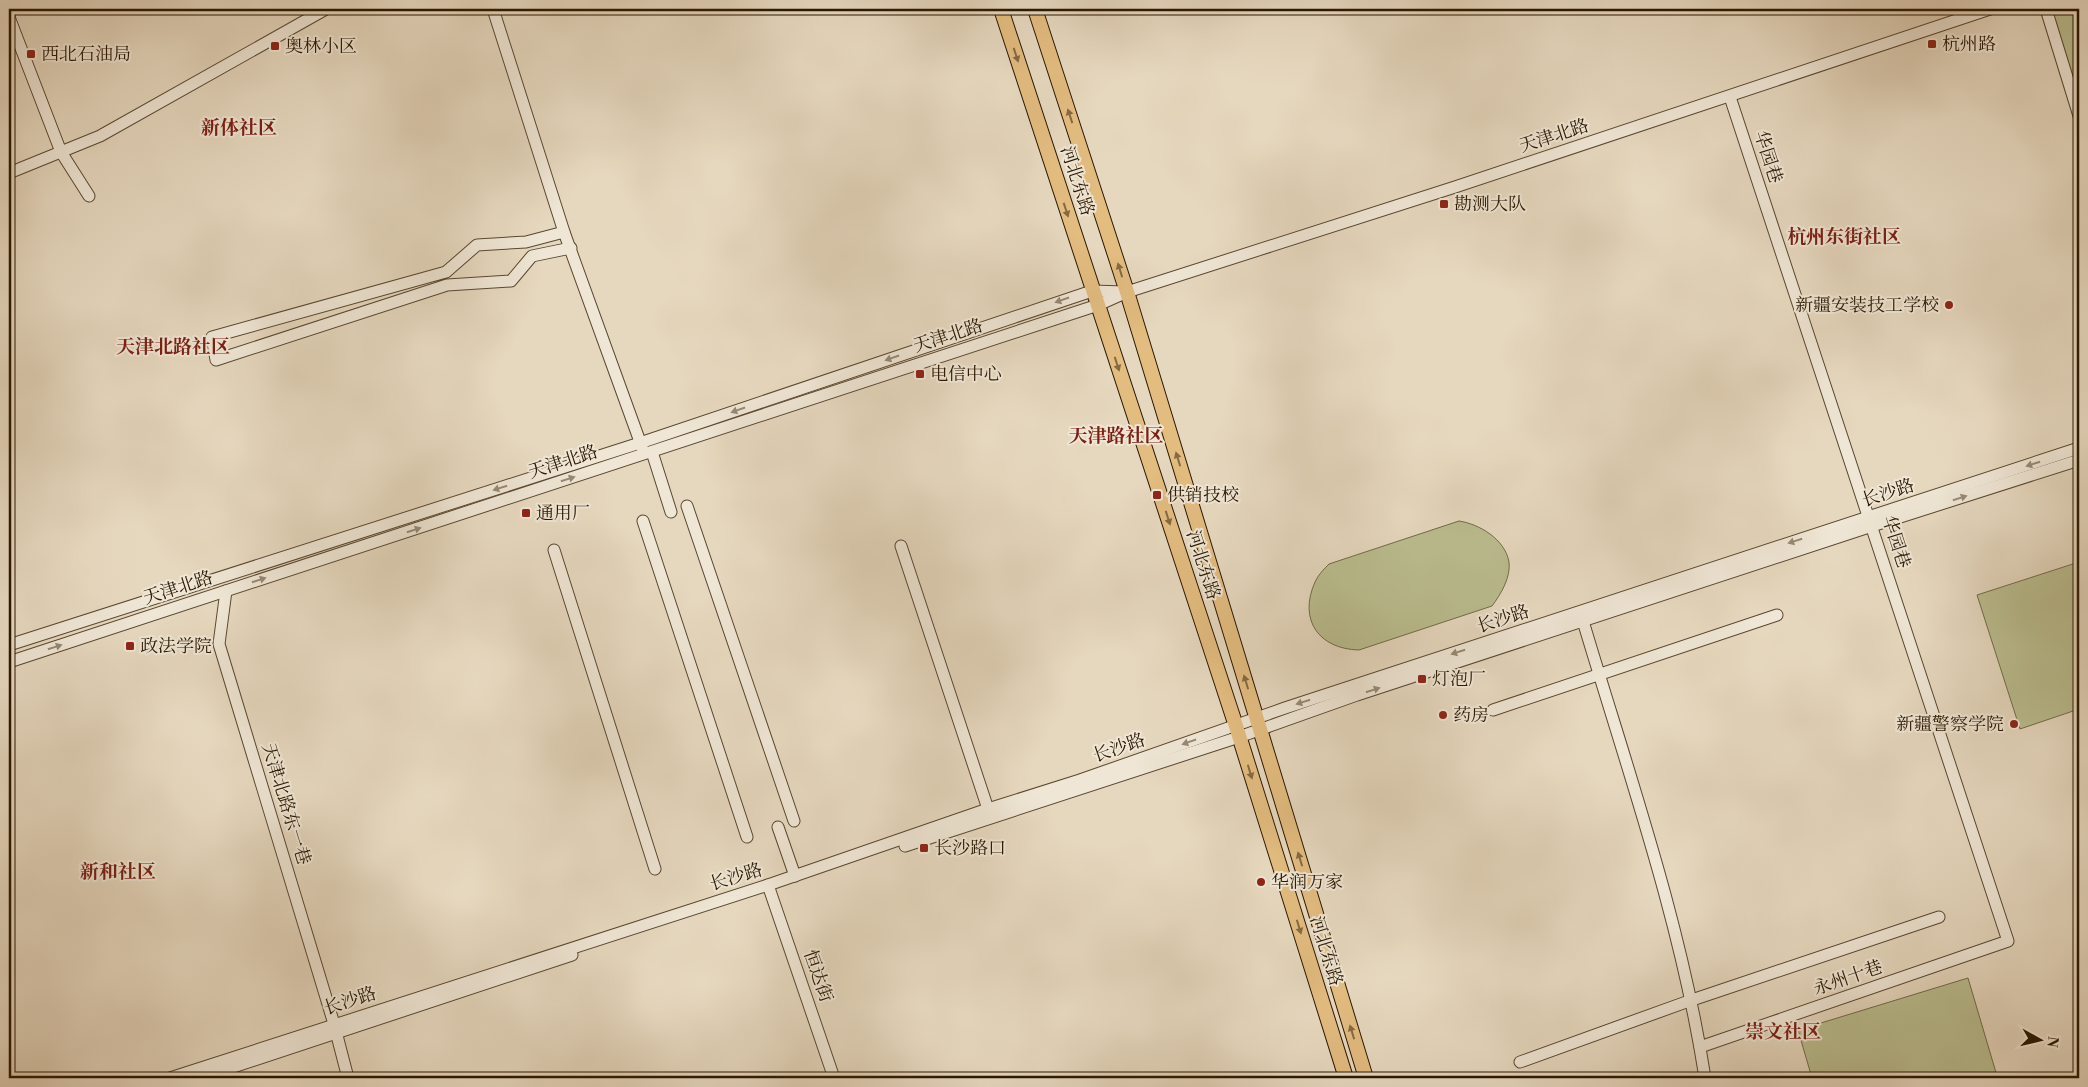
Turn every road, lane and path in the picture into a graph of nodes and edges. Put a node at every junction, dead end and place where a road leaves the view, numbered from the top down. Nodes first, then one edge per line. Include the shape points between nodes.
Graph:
1 (326, 9) edge
2 (493, 9) edge
3 (1001, 9) edge
4 (1035, 9) edge
5 (1990, 9) edge
6 (2046, 9) edge
7 (9, 17) edge
8 (1730, 97) junction
9 (2079, 116) edge
10 (61, 152) junction
11 (9, 173) edge
12 (89, 196) dead end
13 (564, 232) junction
14 (571, 248) junction
15 (1092, 290) junction
16 (1127, 292) junction
17 (1098, 306) junction
18 (640, 443) junction
19 (2079, 448) edge
20 (649, 453) junction
21 (2079, 460) edge
22 (687, 506) dead end
23 (671, 512) dead end
24 (643, 521) dead end
25 (1870, 521) junction
26 (901, 546) dead end
27 (554, 550) dead end
28 (226, 591) junction
29 (1777, 615) dead end
30 (1583, 621) junction
31 (9, 645) edge
32 (9, 662) edge
33 (1599, 674) junction
34 (1493, 710) dead end
35 (1259, 723) junction
36 (1237, 732) junction
37 (988, 809) junction
38 (794, 821) dead end
39 (778, 827) dead end
40 (747, 837) dead end
41 (655, 869) dead end
42 (796, 876) junction
43 (769, 888) junction
44 (1938, 917) dead end
45 (2008, 941) joint
46 (1689, 1001) junction
47 (335, 1029) junction
48 (1700, 1047) junction
49 (1520, 1062) dead end
50 (170, 1078) edge
51 (200, 1078) edge
52 (348, 1078) edge
53 (834, 1078) edge
54 (1346, 1078) edge
55 (1366, 1078) edge
56 (1705, 1078) edge

1 - 10 street via 100,136
2 - 13 street
3 -> 15 main road, 河北东路
16 -> 4 main road
5 - 8 street, 天津北路
6 - 9 street
7 - 10 street
8 - 16 street, 天津北路
8 - 25 street, 华园巷
10 - 11 street
10 - 12 street
13 - 14 street
13 - 14 street via 526,242 477,244 446,272 212,337 216,360 447,285 511,281 532,256
14 - 18 street
15 - 16 street, 天津北路
15 - 17 main road, 河北东路
15 -> 18 street, 天津北路
16 - 17 street, 天津北路
35 -> 16 main road
17 - 20 street, 天津北路
17 -> 36 main road, 河北东路
18 - 20 street
18 -> 31 street, 天津北路
19 -> 25 street, 长沙路
20 - 23 street
28 -> 20 street, 天津北路
25 -> 21 street, 长沙路
22 - 38 street
24 - 40 street
25 - 30 street, 长沙路
25 -> 35 street, 长沙路
25 - 45 street, 华园巷
26 - 37 street
27 - 41 street
32 -> 28 street, 天津北路
28 - 47 street, 天津北路东一巷 via 220,644
29 - 33 street
30 - 33 street
35 -> 30 street, 长沙路
33 - 34 street
33 - 46 street via 1673,926
35 - 36 street, 长沙路
55 -> 35 main road
36 -> 37 street, 长沙路
36 - 43 street, 长沙路
36 -> 54 main road, 河北东路
37 - 42 street, 长沙路
39 - 42 street
42 - 43 street, 长沙路
43 - 47 street, 长沙路 via 648,930
43 - 53 street, 恒达街
44 - 46 street
45 - 48 street, 永州十巷
46 - 48 street
46 - 49 street
47 - 50 street, 长沙路
47 - 51 street, 长沙路
47 - 52 street, 天津北路东一巷
48 - 56 street

